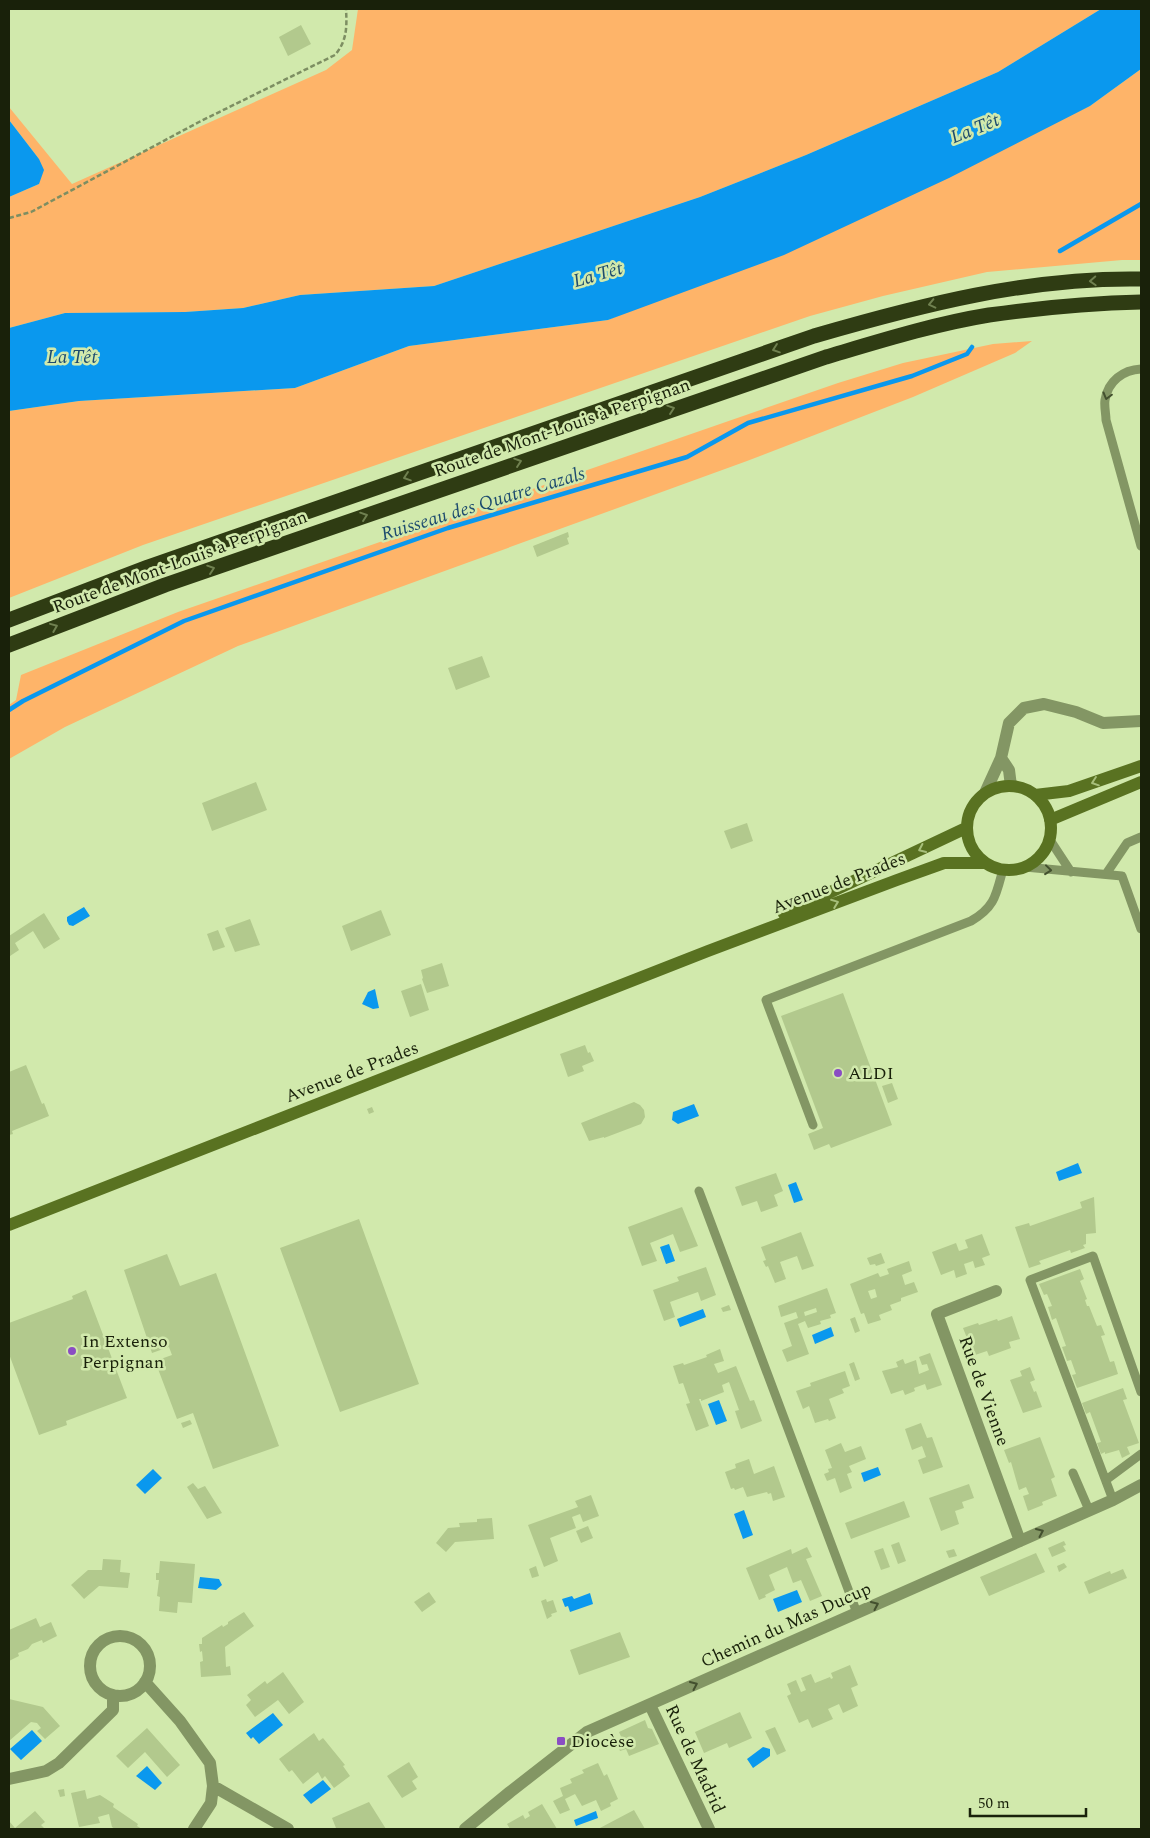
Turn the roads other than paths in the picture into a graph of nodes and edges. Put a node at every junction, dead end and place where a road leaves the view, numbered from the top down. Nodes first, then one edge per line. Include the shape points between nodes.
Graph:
1 (1141, 279) edge
2 (1141, 302) edge
3 (1141, 369) edge
4 (1141, 546) edge
5 (9, 620) edge
6 (9, 645) edge
7 (1141, 721) edge
8 (1001, 758) junction
9 (1141, 766) edge
10 (1141, 782) edge
11 (1011, 786) junction
12 (985, 793) junction
13 (1035, 795) junction
14 (1050, 820) junction
15 (966, 828) junction
16 (1141, 837) edge
17 (1050, 840) junction
18 (985, 863) junction
19 (1025, 867) junction
20 (1003, 870) junction
21 (1071, 872) junction
22 (1106, 874) junction
23 (1141, 929) edge
24 (708, 951) junction
25 (813, 1125) dead end
26 (699, 1191) dead end
27 (9, 1225) edge
28 (996, 1291) dead end
29 (1141, 1392) edge
30 (1141, 1454) edge
31 (1073, 1472) dead end
32 (1106, 1480) junction
33 (1141, 1484) edge
34 (1113, 1500) junction
35 (1089, 1510) junction
36 (1020, 1541) junction
37 (857, 1613) junction
38 (145, 1682) junction
39 (113, 1696) junction
40 (650, 1704) junction
41 (9, 1779) edge
42 (213, 1786) junction
43 (194, 1829) edge
44 (288, 1829) edge
45 (465, 1829) edge
46 (709, 1829) edge

1 -> 5 highway, Route de Mont-Louis à Perpignan via 1056,283 990,291 823,333 166,561
6 -> 2 highway, Route de Mont-Louis à Perpignan via 174,582 852,349 988,316 1095,303
3 -> 4 lane via 1130,370 1112,380 1105,400 1106,420
7 - 8 street via 1104,723 1044,704 1024,708 1008,723
8 - 11 street via 1009,770
8 - 12 street
9 -> 13 main road via 1069,791
10 - 14 main road
11 - 12 main road
11 - 13 main road via 1024,788
12 - 15 main road via 975,802
13 - 14 main road via 1048,810
14 - 17 main road
15 - 18 main road via 975,854
15 -> 24 main road, Avenue de Prades
16 - 22 lane via 1126,843
17 - 19 main road via 1046,850
17 - 21 lane
18 - 20 main road
24 -> 18 main road, Avenue de Prades via 944,862
19 - 20 main road
19 -> 21 lane
20 - 25 lane via 990,907 971,921 766,1000
21 - 22 lane
22 - 23 lane via 1122,876
24 - 27 main road, Avenue de Prades
26 - 37 lane
28 - 36 street, Rue de Vienne via 937,1314
29 - 32 lane via 1094,1256 1030,1280
30 - 32 lane
31 - 35 lane
32 - 34 lane
33 - 34 street, Chemin du Mas Ducup
34 - 35 street, Chemin du Mas Ducup
36 -> 35 street, Chemin du Mas Ducup
37 -> 36 street, Chemin du Mas Ducup
40 -> 37 street, Chemin du Mas Ducup
38 - 39 street via 131,1694
38 - 39 street via 150,1673 145,1648 133,1638 113,1636 96,1647 89,1666 96,1685
38 - 42 street via 180,1721 210,1763
39 - 41 street via 113,1710 59,1763 46,1771
40 - 45 street, Chemin du Mas Ducup via 587,1732
40 - 46 street, Rue de Madrid
42 - 43 street via 210,1803
42 - 44 street

